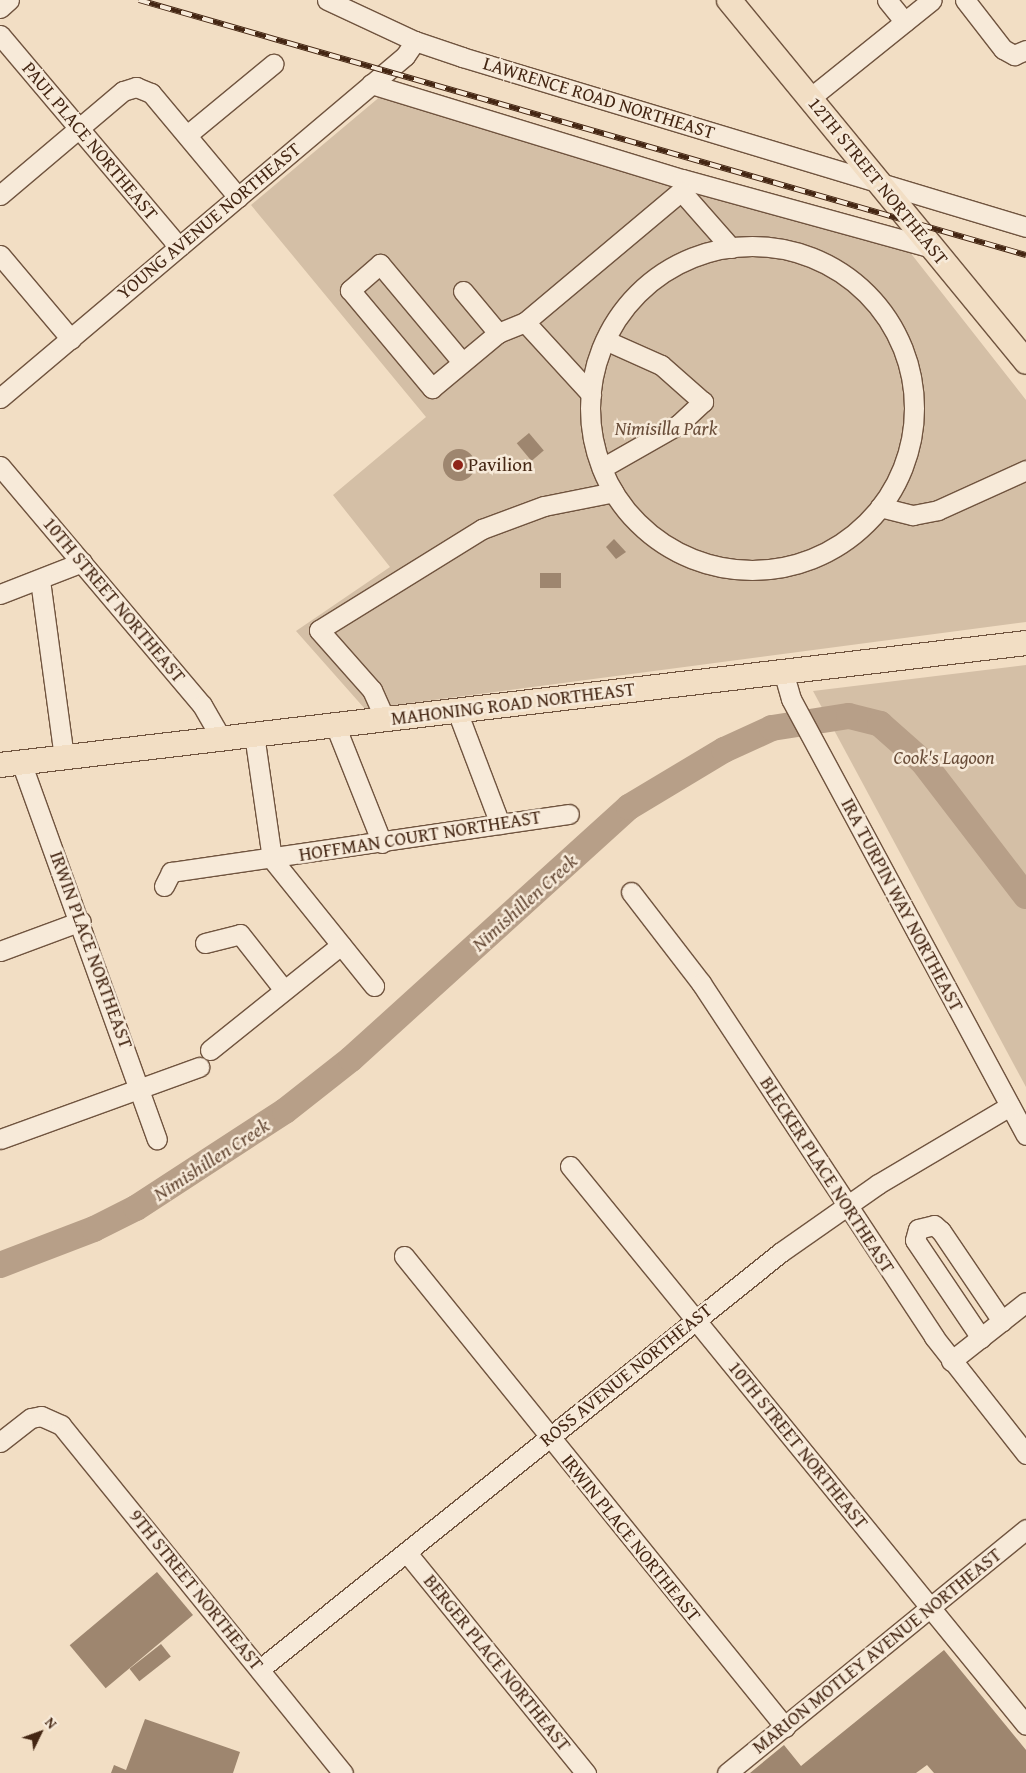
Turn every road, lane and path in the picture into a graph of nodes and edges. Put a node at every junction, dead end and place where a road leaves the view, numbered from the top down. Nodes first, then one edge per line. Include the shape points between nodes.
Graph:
1 (729, 0) edge
2 (886, 0) edge
3 (932, 0) edge
4 (965, 0) edge
5 (338, 2) edge
6 (905, 22) junction
7 (0, 34) edge
8 (415, 41) junction
9 (1020, 52) edge
10 (273, 64) dead end
11 (371, 84) junction
12 (810, 98) junction
13 (80, 129) junction
14 (188, 135) junction
15 (877, 181) junction
16 (682, 185) junction
17 (0, 195) edge
18 (238, 197) junction
19 (1026, 227) edge
20 (179, 247) junction
21 (731, 248) junction
22 (932, 248) junction
23 (0, 255) edge
24 (462, 291) dead end
25 (525, 322) junction
26 (498, 333) junction
27 (71, 339) junction
28 (605, 340) junction
29 (462, 362) junction
30 (1026, 362) edge
31 (591, 394) junction
32 (0, 398) edge
33 (0, 466) edge
34 (602, 468) junction
35 (1026, 470) edge
36 (614, 492) junction
37 (880, 507) junction
38 (82, 562) junction
39 (40, 580) junction
40 (0, 594) edge
41 (1026, 633) edge
42 (1015, 644) edge
43 (783, 671) junction
44 (457, 711) junction
45 (385, 719) junction
46 (336, 725) junction
47 (254, 734) junction
48 (221, 738) junction
49 (64, 757) junction
50 (10, 764) edge
51 (569, 814) dead end
52 (500, 824) junction
53 (382, 842) junction
54 (272, 859) junction
55 (164, 886) dead end
56 (631, 892) dead end
57 (81, 921) junction
58 (205, 943) dead end
59 (341, 945) junction
60 (0, 951) edge
61 (374, 986) dead end
62 (284, 990) junction
63 (210, 1050) dead end
64 (199, 1067) dead end
65 (139, 1087) junction
66 (1010, 1106) junction
67 (1026, 1135) edge
68 (157, 1138) dead end
69 (0, 1139) edge
70 (570, 1166) dead end
71 (847, 1204) junction
72 (404, 1256) dead end
73 (1026, 1302) edge
74 (694, 1319) junction
75 (1002, 1321) junction
76 (981, 1338) junction
77 (952, 1360) junction
78 (550, 1438) junction
79 (0, 1442) edge
80 (1026, 1454) edge
81 (1026, 1529) edge
82 (407, 1553) junction
83 (930, 1608) junction
84 (260, 1669) junction
85 (1026, 1725) edge
86 (785, 1727) junction
87 (344, 1773) edge
88 (586, 1773) edge
89 (727, 1773) edge

1 - 12 main road, 12TH STREET NORTHEAST
2 - 6 street
3 - 6 street
4 - 9 street via 1003,49
5 - 8 street, LAWRENCE ROAD NORTHEAST
6 - 12 street
7 - 13 street, PAUL PLACE NORTHEAST
8 - 11 street, YOUNG AVENUE NORTHEAST via 405,56
8 - 15 street, LAWRENCE ROAD NORTHEAST
10 - 14 street
11 - 16 street
11 - 18 street, YOUNG AVENUE NORTHEAST
12 - 15 main road, 12TH STREET NORTHEAST
13 - 14 street via 123,91 136,88 152,93
13 - 17 street
13 - 20 street, PAUL PLACE NORTHEAST
14 - 18 street
15 - 19 street, LAWRENCE ROAD NORTHEAST
15 - 22 main road, 12TH STREET NORTHEAST
16 - 21 street
16 - 22 street
16 - 25 street
18 - 20 street, YOUNG AVENUE NORTHEAST
20 - 27 street, YOUNG AVENUE NORTHEAST
21 - 28 street via 687,260 658,276 623,310
21 - 37 street via 769,248 819,261 862,290 893,330 911,378 913,421 905,462
22 - 30 main road, 12TH STREET NORTHEAST
23 - 27 street
24 - 26 street
25 - 26 street
25 - 31 street
26 - 29 street
27 - 32 street, YOUNG AVENUE NORTHEAST
28 - 31 street
28 - 34 street via 661,365 703,402 679,424
29 - 29 street via 432,388 350,290 380,264
31 - 34 street via 592,432
33 - 38 street, 10TH STREET NORTHEAST
34 - 36 street
35 - 37 street via 938,510 913,515
36 - 37 street via 638,523 665,544 704,562 746,570 797,564 828,551 857,532
36 - 45 street via 544,506 482,529 319,630 372,690
38 - 39 street
38 - 48 street, 10TH STREET NORTHEAST via 202,705
39 - 40 street
39 - 49 street
41 - 42 main road
42 - 43 main road, MAHONING ROAD NORTHEAST
43 - 44 main road, MAHONING ROAD NORTHEAST
43 - 66 street, IRA TURPIN WAY NORTHEAST via 791,699
44 - 45 main road, MAHONING ROAD NORTHEAST
44 - 52 street
45 - 46 main road, MAHONING ROAD NORTHEAST
46 - 47 main road, MAHONING ROAD NORTHEAST
46 - 53 street
47 - 48 main road, MAHONING ROAD NORTHEAST
47 - 54 street
48 - 49 main road, MAHONING ROAD NORTHEAST
49 - 50 main road, MAHONING ROAD NORTHEAST
50 - 57 street, IRWIN PLACE NORTHEAST
51 - 52 street, HOFFMAN COURT NORTHEAST
52 - 53 street, HOFFMAN COURT NORTHEAST
53 - 54 street, HOFFMAN COURT NORTHEAST
54 - 55 street, HOFFMAN COURT NORTHEAST via 171,872
54 - 59 street
56 - 71 street, BLECKER PLACE NORTHEAST via 701,983
57 - 60 street
57 - 65 street, IRWIN PLACE NORTHEAST
58 - 62 street via 240,934
59 - 61 street
59 - 62 street
62 - 63 street
64 - 65 street
65 - 68 street, IRWIN PLACE NORTHEAST
65 - 69 street
66 - 67 street, IRA TURPIN WAY NORTHEAST
66 - 71 street, ROSS AVENUE NORTHEAST
70 - 74 street, 10TH STREET NORTHEAST
71 - 74 street, ROSS AVENUE NORTHEAST
71 - 77 street, BLECKER PLACE NORTHEAST
72 - 78 street, IRWIN PLACE NORTHEAST
73 - 75 street
74 - 78 street, ROSS AVENUE NORTHEAST
74 - 83 street, 10TH STREET NORTHEAST
75 - 76 street
75 - 76 street via 941,1231 934,1225 918,1229 915,1240
76 - 77 street
77 - 80 street, BLECKER PLACE NORTHEAST
78 - 82 street, ROSS AVENUE NORTHEAST
78 - 86 street, IRWIN PLACE NORTHEAST
79 - 84 street, 9TH STREET NORTHEAST via 41,1416 54,1419
81 - 83 street, MARION MOTLEY AVENUE NORTHEAST
82 - 84 street, ROSS AVENUE NORTHEAST
82 - 88 street, BERGER PLACE NORTHEAST
83 - 85 street, 10TH STREET NORTHEAST
83 - 86 street, MARION MOTLEY AVENUE NORTHEAST
84 - 87 street, 9TH STREET NORTHEAST
86 - 89 street, MARION MOTLEY AVENUE NORTHEAST

